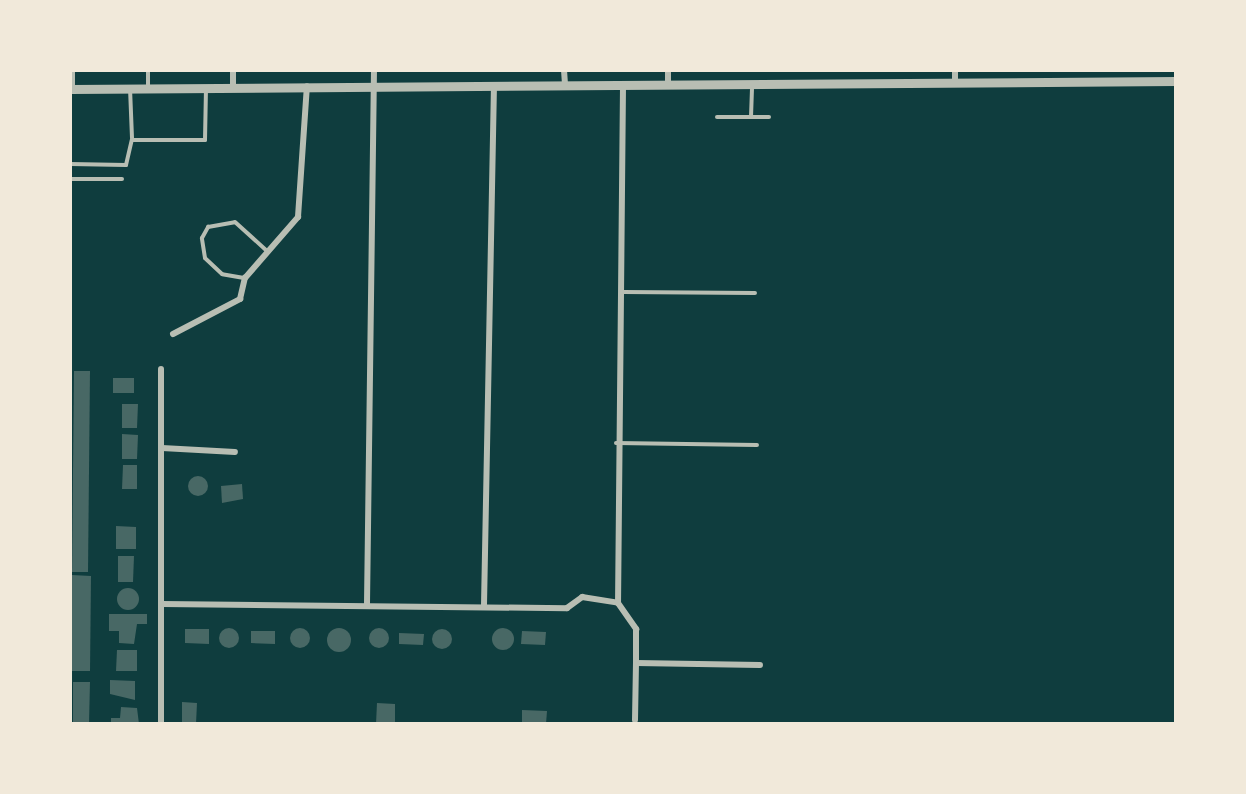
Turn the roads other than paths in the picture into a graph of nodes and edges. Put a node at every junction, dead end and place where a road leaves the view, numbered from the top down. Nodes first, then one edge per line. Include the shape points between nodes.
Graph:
1 (73, 70) edge
2 (148, 70) edge
3 (233, 70) edge
4 (374, 70) edge
5 (564, 70) edge
6 (668, 70) edge
7 (940, 70) edge
8 (955, 70) edge
9 (1176, 81) edge
10 (940, 82) junction
11 (955, 82) junction
12 (374, 84) junction
13 (668, 84) junction
14 (752, 84) junction
15 (307, 85) junction
16 (494, 85) junction
17 (564, 85) junction
18 (206, 86) junction
19 (233, 86) junction
20 (623, 86) junction
21 (130, 88) junction
22 (148, 88) junction
23 (72, 89) edge
24 (718, 117) dead end
25 (752, 117) junction
26 (768, 117) dead end
27 (132, 140) junction
28 (70, 164) edge
29 (70, 179) edge
30 (122, 179) dead end
31 (266, 250) junction
32 (245, 278) junction
33 (618, 292) junction
34 (755, 293) dead end
35 (173, 334) dead end
36 (160, 369) dead end
37 (616, 444) junction
38 (757, 445) dead end
39 (162, 448) junction
40 (236, 452) dead end
41 (618, 603) junction
42 (162, 604) junction
43 (368, 604) junction
44 (484, 605) junction
45 (636, 663) junction
46 (760, 665) dead end
47 (635, 720) dead end
48 (162, 724) edge

1 - 23 lane
2 - 22 lane
3 - 19 street
4 - 12 street
5 - 17 street
6 - 13 street
7 - 10 street
8 - 11 street
9 - 11 street
10 - 11 street
10 - 14 street
12 - 15 street
12 - 16 street
12 - 43 street
13 - 14 street
13 - 20 street
14 - 25 lane
15 - 19 street
15 - 31 street via 304,198 298,217
16 - 17 street
16 - 44 street
17 - 20 street
18 - 19 street
18 - 22 street
18 - 27 lane via 205,140
20 - 33 street
21 - 22 street
21 - 23 street
21 - 27 lane
24 - 25 lane
25 - 26 lane
27 - 28 lane via 126,165
29 - 30 lane
31 - 32 street
31 - 32 lane via 236,222 208,227 205,258 222,274
32 - 35 street via 240,298
33 - 34 lane
33 - 37 street
36 - 39 street
37 - 38 lane
37 - 41 street
39 - 40 street
39 - 42 street
41 - 44 street via 582,596 567,608
41 - 45 street via 636,629
42 - 43 street
42 - 48 street
43 - 44 street
45 - 46 street
45 - 47 street

